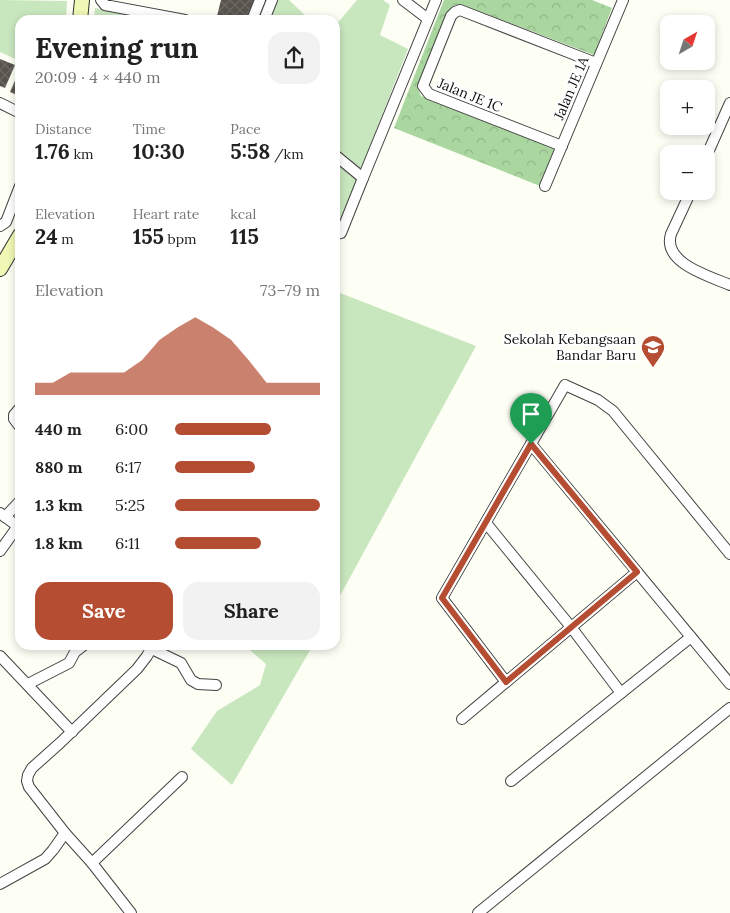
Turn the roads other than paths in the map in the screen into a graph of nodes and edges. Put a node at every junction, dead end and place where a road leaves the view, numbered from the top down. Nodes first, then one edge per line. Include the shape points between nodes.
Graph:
1 (82, 0) edge
2 (101, 0) edge
3 (260, 0) edge
4 (272, 0) edge
5 (403, 0) edge
6 (436, 0) edge
7 (623, 0) edge
8 (80, 15) edge
9 (158, 15) edge
10 (254, 15) edge
11 (266, 15) edge
12 (428, 19) junction
13 (596, 63) junction
14 (0, 103) edge
15 (729, 109) edge
16 (15, 110) edge
17 (712, 145) edge
18 (562, 146) junction
19 (340, 159) edge
20 (363, 178) junction
21 (545, 186) dead end
22 (15, 199) edge
23 (687, 200) edge
24 (0, 226) edge
25 (340, 233) edge
26 (15, 244) edge
27 (0, 269) edge
28 (730, 285) edge
29 (531, 444) junction
30 (15, 505) edge
31 (2, 515) edge
32 (486, 523) junction
33 (15, 524) edge
34 (15, 532) edge
35 (0, 551) edge
36 (730, 554) edge
37 (637, 572) junction
38 (571, 627) junction
39 (691, 636) junction
40 (78, 650) edge
41 (150, 650) edge
42 (157, 650) edge
43 (0, 656) edge
44 (506, 682) junction
45 (28, 684) junction
46 (730, 684) edge
47 (216, 685) dead end
48 (621, 692) junction
49 (730, 708) edge
50 (462, 719) dead end
51 (72, 732) junction
52 (182, 777) dead end
53 (511, 781) dead end
54 (65, 833) junction
55 (92, 862) junction
56 (0, 884) edge
57 (130, 913) edge
58 (478, 913) edge

1 - 8 main road
2 - 9 street via 105,5
3 - 10 street
4 - 11 street
5 - 12 street
6 - 12 street
7 - 13 street, Jalan JE 1A
12 - 20 street
13 - 18 street, Jalan JE 1A
13 - 18 street, Jalan JE 1C via 460,10 451,16 423,86 425,91
14 - 16 street
15 - 17 street
18 - 21 street, Jalan JE 1A
19 - 20 street
20 - 25 street
22 - 24 street via 6,222
23 - 28 street via 669,240 671,251 683,263
26 - 27 main road
29 - 32 street
29 - 36 street via 565,385 598,400 613,411
29 - 37 street
30 - 31 street
31 - 33 street
32 - 38 street
32 - 44 street via 442,598
34 - 35 street
37 - 38 street
37 - 39 street
38 - 44 street
38 - 48 street
39 - 46 street
39 - 48 street
40 - 45 street via 69,663
41 - 51 street via 137,669
42 - 47 street via 181,664 198,684
43 - 45 street
44 - 50 street
45 - 51 street
48 - 53 street
49 - 58 street
51 - 54 street via 32,768 27,780
52 - 55 street
54 - 55 street
54 - 56 street via 45,859
55 - 57 street

